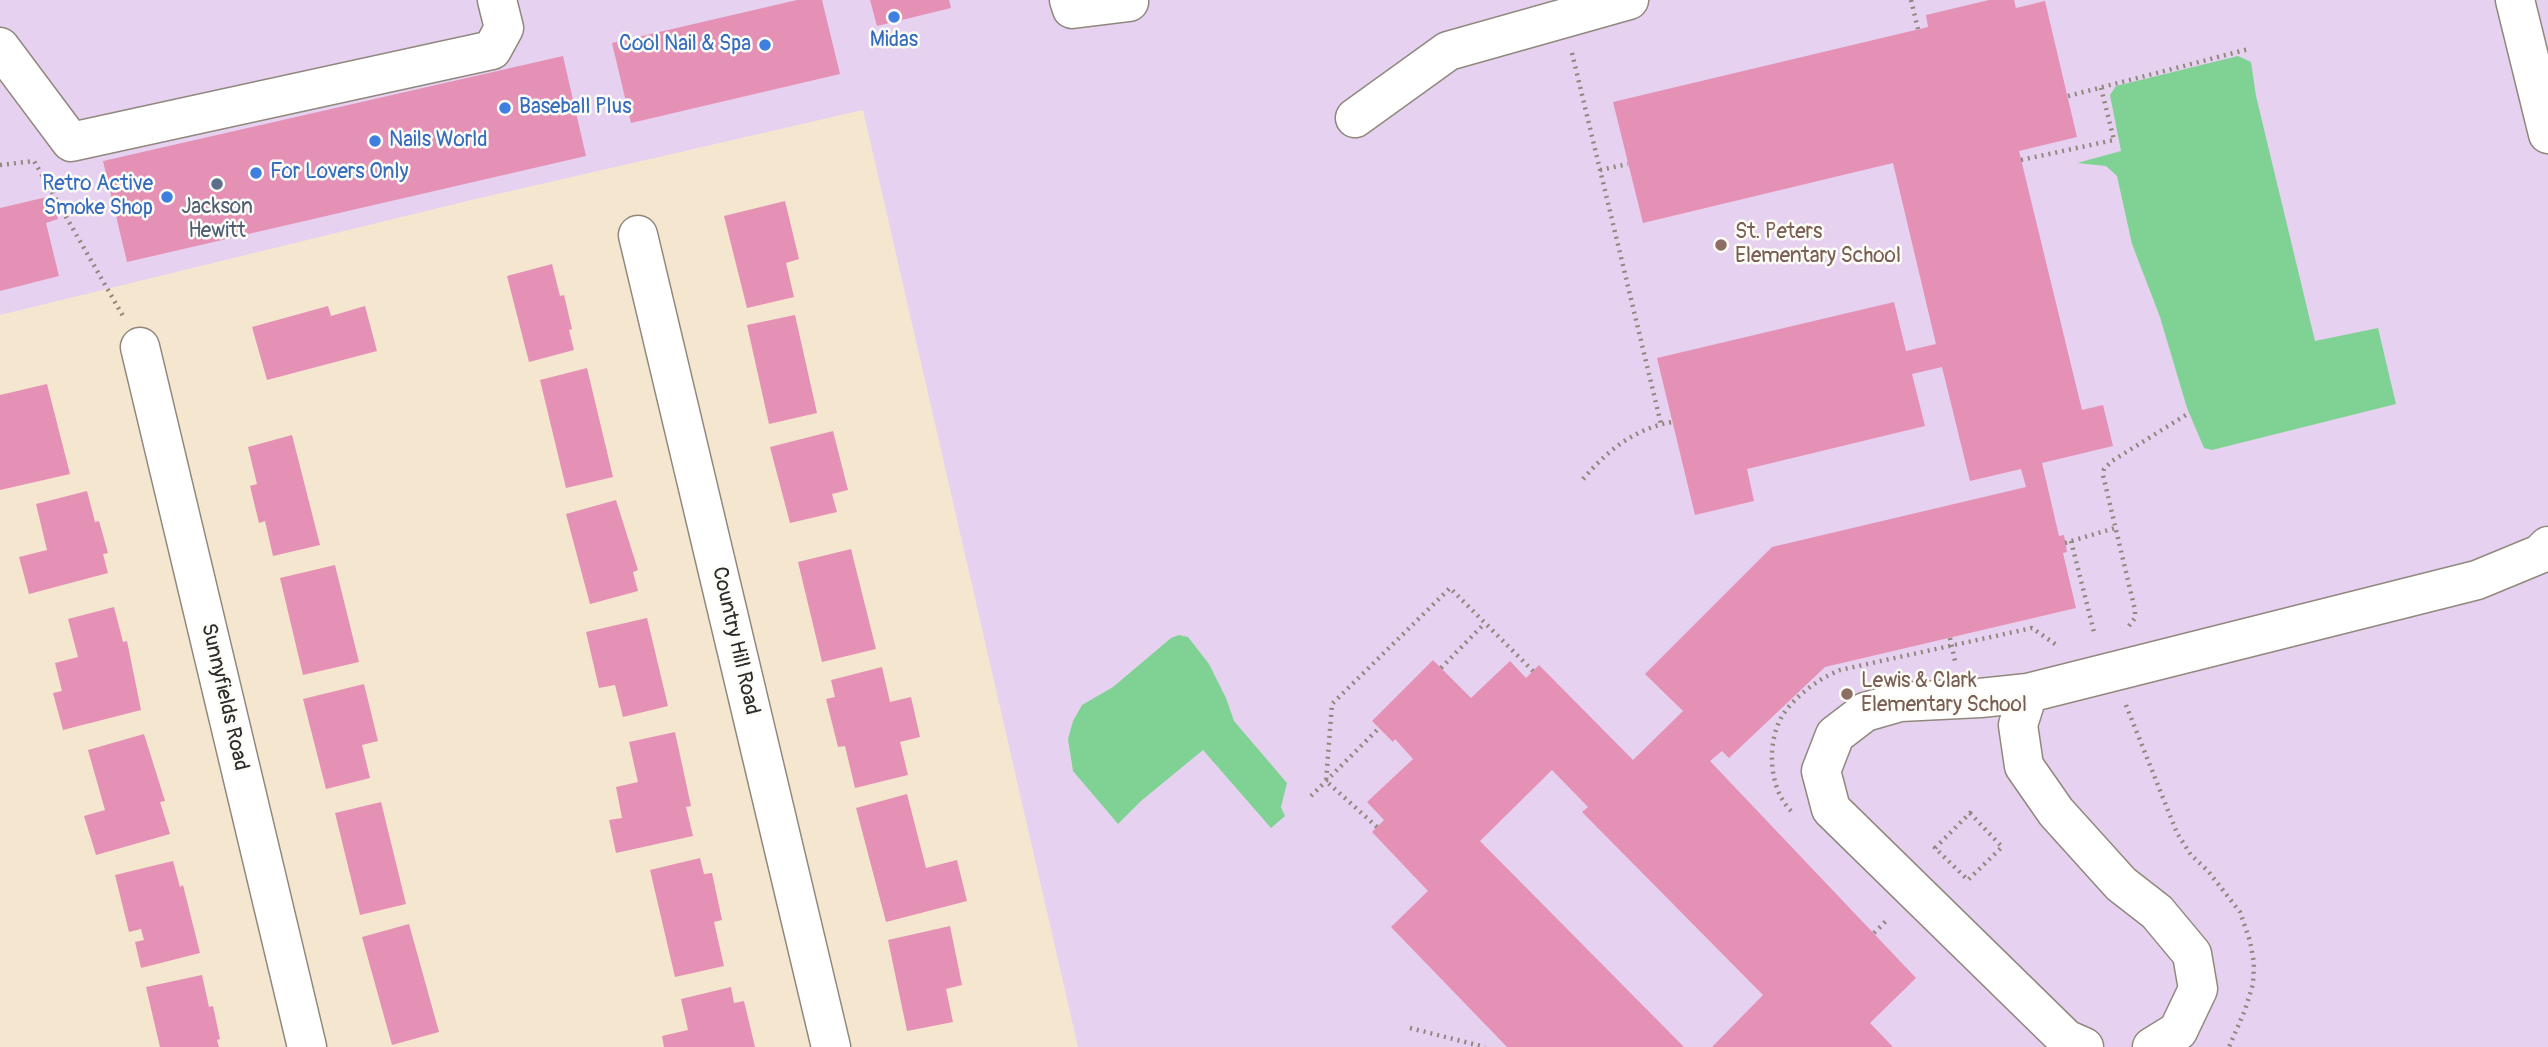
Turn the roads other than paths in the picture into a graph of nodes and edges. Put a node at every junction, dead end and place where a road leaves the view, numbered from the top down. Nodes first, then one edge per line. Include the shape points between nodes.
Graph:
1 (497, 0) edge
2 (1069, 0) edge
3 (1629, 0) edge
4 (2515, 0) edge
5 (1129, 2) dead end
6 (0, 47) edge
7 (1355, 118) dead end
8 (2548, 134) edge
9 (638, 235) dead end
10 (140, 347) road end
11 (2548, 546) edge
12 (2028, 692) junction
13 (307, 1047) edge
14 (831, 1047) edge
15 (2084, 1047) edge
16 (2152, 1047) edge

1 - 6 street via 504,28 492,50 71,142
2 - 5 street via 1072,9
3 - 7 street via 1448,51
4 - 8 street
9 - 14 street, Country Hill Road
10 - 13 street, Sunnyfields Road
11 - 12 street via 2540,554 2477,580
12 - 15 street via 1900,702 1865,712 1835,735 1821,771 1831,809 2066,1039
12 - 16 street via 2018,725 2024,766 2056,812 2121,884 2157,912 2192,954 2197,989 2178,1031

